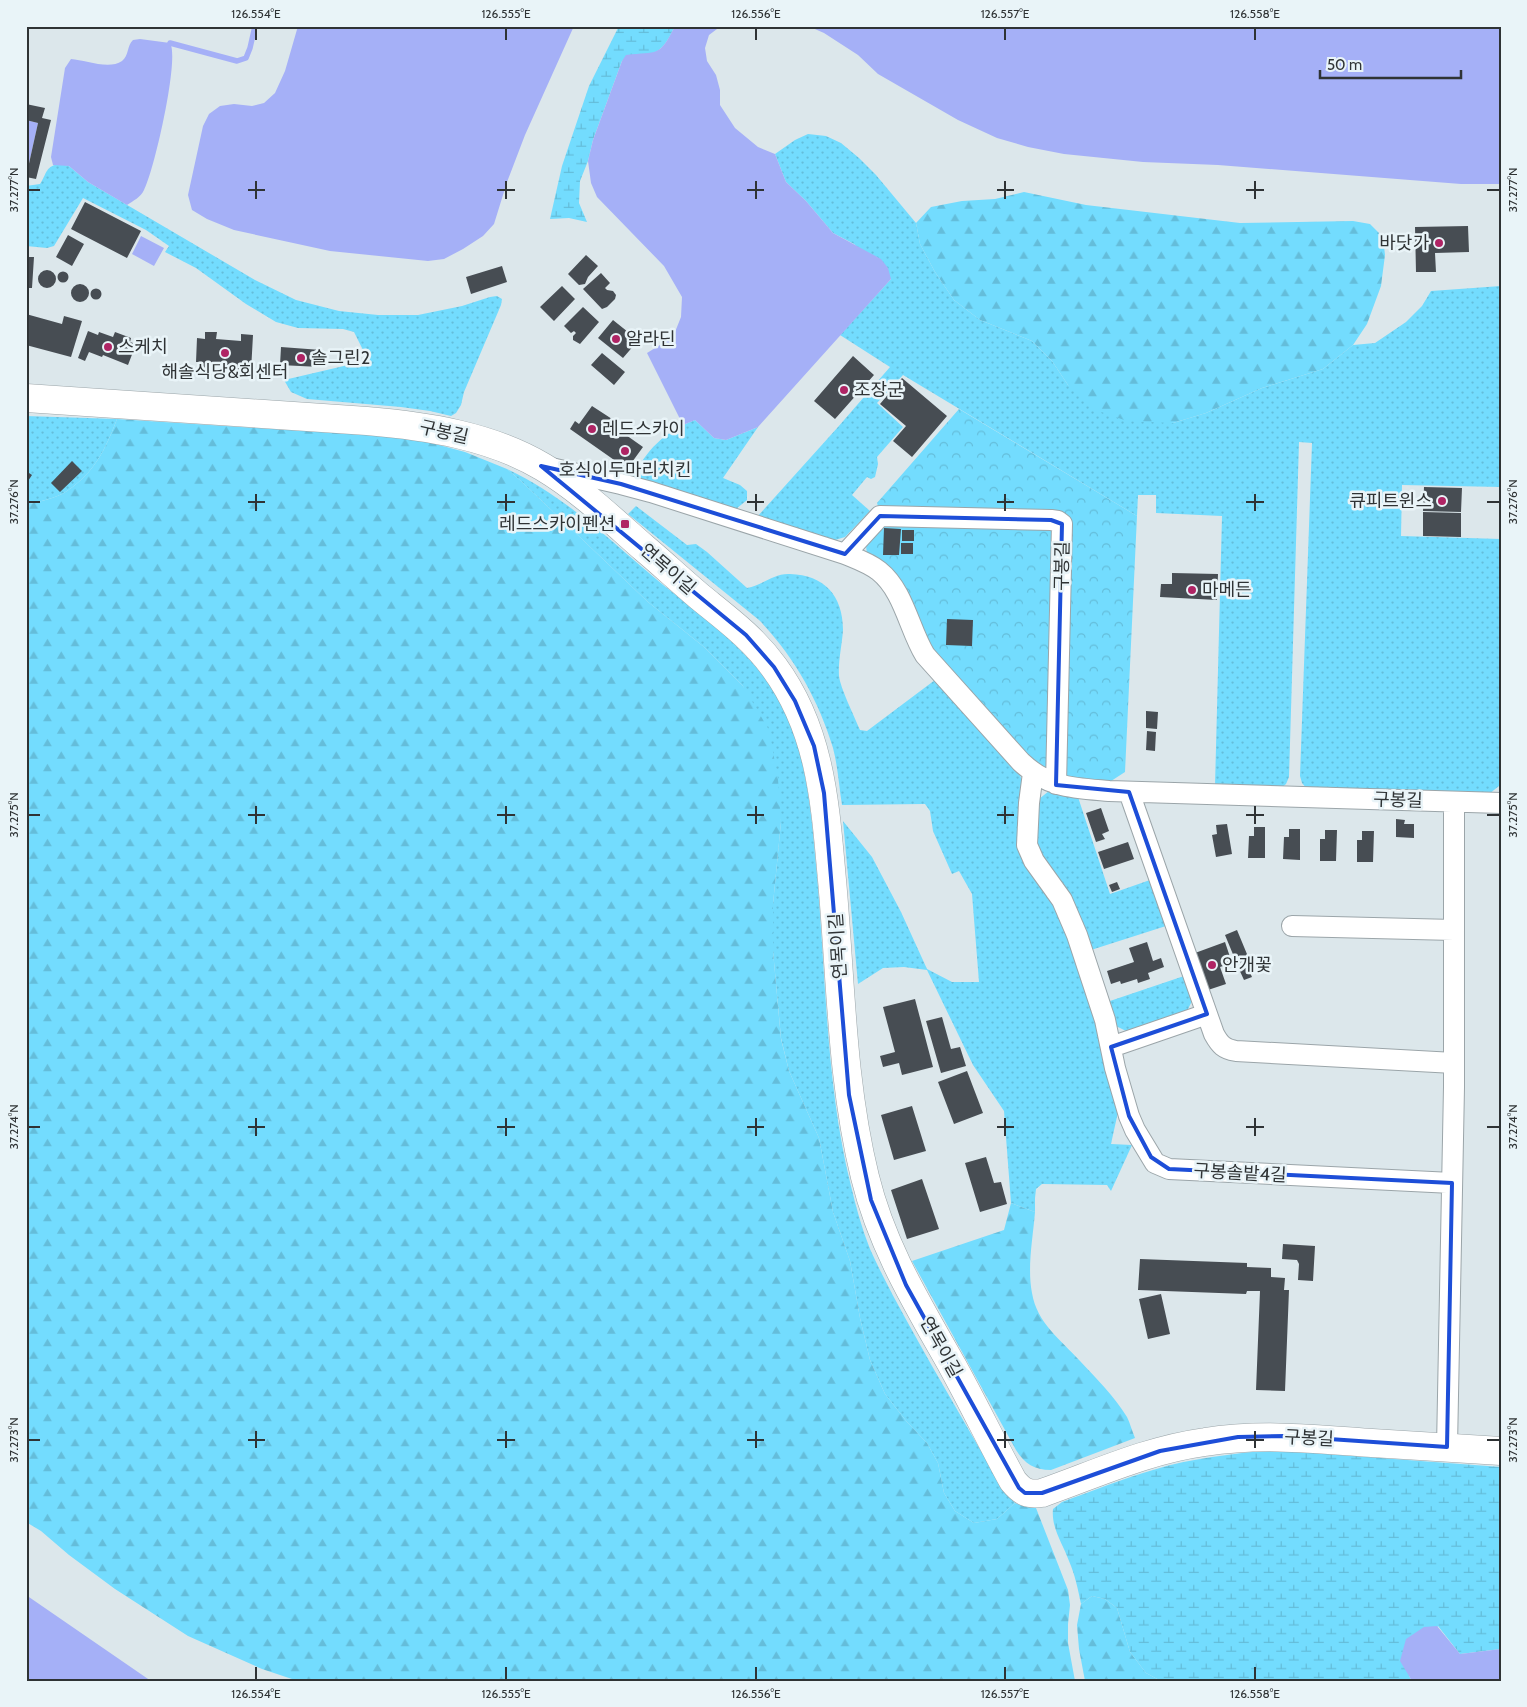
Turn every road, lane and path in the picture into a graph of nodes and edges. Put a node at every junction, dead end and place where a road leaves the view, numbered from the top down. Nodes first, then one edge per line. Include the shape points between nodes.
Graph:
1 (26, 398) edge
2 (542, 466) junction
3 (844, 554) junction
4 (1032, 773) junction
5 (1056, 784) junction
6 (1129, 792) junction
7 (1454, 802) junction
8 (1501, 803) edge
9 (1292, 926) dead end
10 (1454, 930) junction
11 (1207, 1014) junction
12 (1111, 1047) junction
13 (1454, 1064) junction
14 (1452, 1183) junction
15 (1447, 1448) junction
16 (1501, 1451) edge
17 (1035, 1494) joint

1 - 2 street, 구봉길 via 420,426 469,437
2 - 3 street, 구봉길 via 621,484
2 - 17 street, 연목이길 via 593,505 746,635 774,667 795,701 814,746 824,793 849,1095 871,1200 906,1285 1013,1481 1025,1493
3 - 4 street, 구봉길 via 868,563 892,584 925,655
3 - 5 street, 구봉길 via 880,516 1058,520 1062,524
4 - 5 street, 구봉길
4 - 12 street, 구봉솔밭4길 via 1027,845 1034,861 1062,900 1077,935
5 - 6 street, 구봉길
6 - 7 street, 구봉길
6 - 11 street
7 - 8 street, 구봉길
7 - 10 street
9 - 10 street
10 - 13 street
11 - 12 street
11 - 13 street via 1220,1044 1236,1051
12 - 14 street, 구봉솔밭4길 via 1129,1116 1151,1157 1161,1166 1169,1169
13 - 14 street
14 - 15 street
15 - 16 street, 구봉길
15 - 17 street, 구봉길 via 1285,1436 1238,1438 1160,1451

